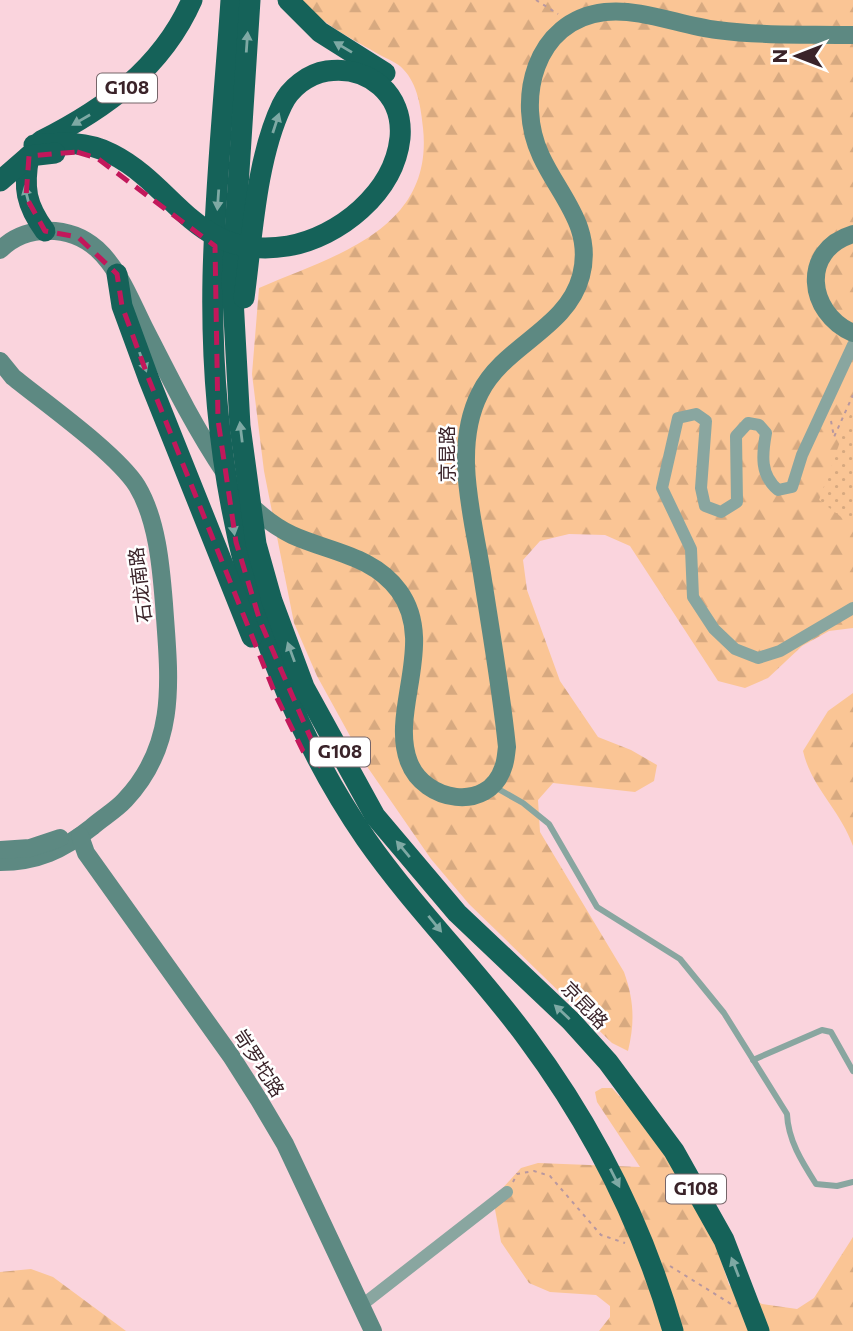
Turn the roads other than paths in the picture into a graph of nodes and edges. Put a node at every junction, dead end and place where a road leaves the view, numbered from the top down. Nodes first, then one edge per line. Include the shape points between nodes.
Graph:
1 (192, 0) edge
2 (231, 0) edge
3 (250, 0) edge
4 (288, 0) edge
5 (853, 35) edge
6 (32, 151) junction
7 (0, 167) edge
8 (0, 181) edge
9 (45, 231) junction
10 (853, 234) edge
11 (0, 250) edge
12 (276, 252) junction
13 (117, 274) junction
14 (853, 333) edge
15 (853, 345) edge
16 (235, 359) junction
17 (0, 361) edge
18 (853, 608) edge
19 (324, 769) junction
20 (491, 785) junction
21 (80, 836) junction
22 (0, 850) edge
23 (0, 862) edge
24 (753, 1060) junction
25 (853, 1071) edge
26 (853, 1182) edge
27 (507, 1192) dead end
28 (362, 1305) junction
29 (373, 1331) edge
30 (673, 1331) edge
31 (759, 1331) edge

1 -> 6 highway, G108 via 172,38 130,85
2 -> 19 highway, G108 via 213,278 218,421 236,542 260,621 286,692
16 -> 3 highway, 京昆路 / G108 via 232,280
12 -> 4 highway via 321,246 364,220 393,186 410,139 404,101 387,75 320,32
5 - 20 main road, 京昆路 via 719,31 620,12 591,15 574,22 549,44 533,72 528,108 534,138 578,217 584,255 573,297 561,313 489,376 474,405 467,436 468,478 507,747 503,769
6 - 7 highway via 20,151
6 - 8 highway
9 -> 6 highway via 26,197 24,181
6 - 12 highway via 78,144 111,153 198,239 226,251
9 - 11 main road via 10,239
9 - 13 main road via 78,237 97,248
10 - 14 main road via 824,252 817,278 821,307 841,328
16 -> 12 highway via 255,207 283,103 299,85 320,72 353,70 370,76 393,101 400,138 394,162 357,213 332,230
13 -> 19 highway via 122,306 148,377 276,696 303,751
13 - 20 main road via 172,381 242,496 261,516 293,536 366,562 400,591 414,636 406,740 416,777 432,792 453,798 474,795
15 - 18 street via 792,486 778,490 767,481 762,454 766,433 760,425 748,423 736,436 737,502 721,512 705,506 701,488 706,421 696,414 678,418 662,488 691,549 693,597 714,629 735,649 758,658 780,651
31 -> 16 highway, 京昆路 / G108 via 724,1240 674,1151 608,1062 457,913 374,816 304,687 256,544
17 - 21 main road, 石龙南路 via 137,486 155,533 164,600 168,713 155,759 125,800
19 -> 30 highway, G108 via 367,839 526,1037 583,1118 626,1199
20 - 24 lane via 549,824 597,907 680,958 724,1013
21 - 22 main road, 石龙南路
21 - 23 main road, 石龙南路 via 67,847 34,859
21 - 28 main road, 岢罗坨路 via 86,853 259,1100
24 - 25 lane via 822,1030 831,1032
24 - 26 lane via 787,1114 797,1152 816,1184
27 - 28 street
28 - 29 main road, 岢罗坨路

